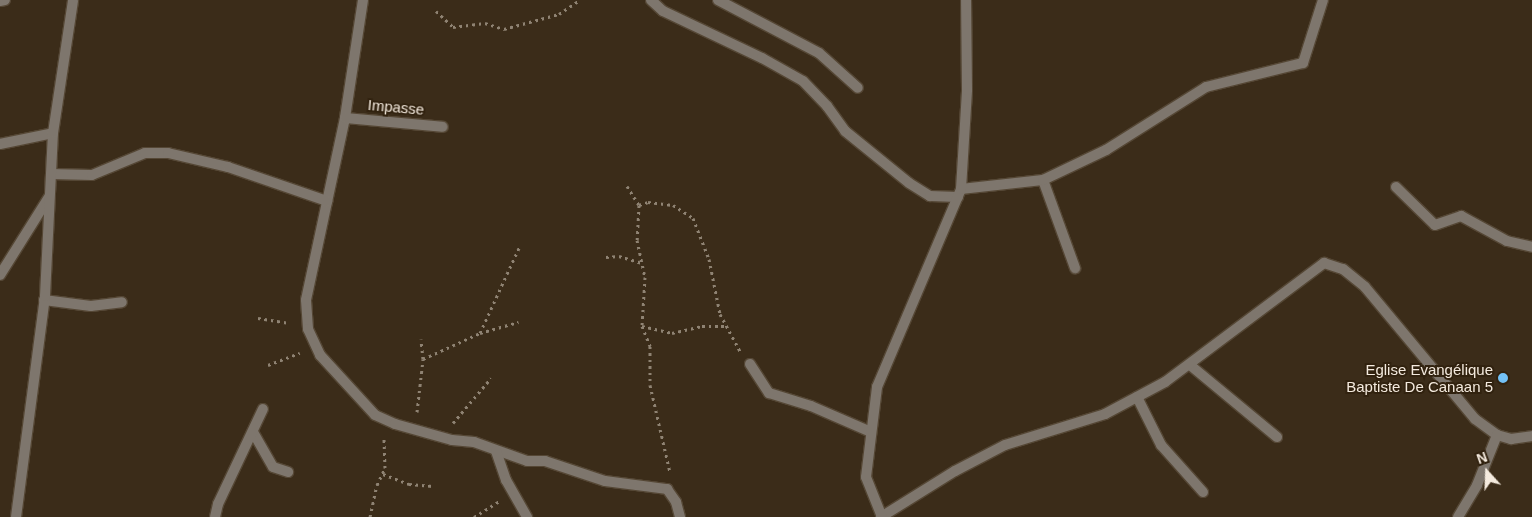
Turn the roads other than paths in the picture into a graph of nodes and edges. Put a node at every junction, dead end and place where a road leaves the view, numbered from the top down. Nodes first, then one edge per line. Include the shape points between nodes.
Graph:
1 (5, 0) edge
2 (73, 0) edge
3 (362, 0) edge
4 (651, 0) edge
5 (718, 0) edge
6 (966, 0) edge
7 (1323, 0) edge
8 (0, 1) edge
9 (858, 88) dead end
10 (345, 118) junction
11 (443, 127) dead end
12 (53, 133) junction
13 (0, 144) edge
14 (51, 174) junction
15 (1043, 180) junction
16 (1396, 187) dead end
17 (960, 193) junction
18 (50, 196) junction
19 (327, 201) junction
20 (1532, 247) edge
21 (1075, 268) dead end
22 (0, 275) edge
23 (44, 300) junction
24 (122, 302) dead end
25 (750, 364) road end
26 (1190, 365) junction
27 (1137, 397) junction
28 (263, 409) dead end
29 (253, 432) junction
30 (871, 432) junction
31 (1497, 435) junction
32 (1532, 436) edge
33 (1277, 437) dead end
34 (496, 451) junction
35 (288, 472) dead end
36 (1203, 492) dead end
37 (16, 517) edge
38 (215, 517) edge
39 (526, 517) edge
40 (680, 517) edge
41 (882, 517) edge
42 (1458, 517) edge

1 - 8 street
2 - 12 street
3 - 10 street
4 - 17 street via 663,11 754,53 803,81 845,131 908,183 930,196
5 - 9 street via 819,54
6 - 17 street via 967,90
7 - 15 street via 1303,63 1206,87 1106,150
10 - 11 street, Impasse
10 - 19 street
12 - 13 street
12 - 14 street
14 - 18 street
14 - 19 street via 92,175 145,153 168,153 228,167
15 - 17 street
15 - 21 street
16 - 20 street via 1435,225 1462,216 1507,241
17 - 30 street via 877,386
18 - 22 street
18 - 23 street
19 - 34 street via 306,300 308,325 320,355 374,415
23 - 24 street via 91,306
23 - 37 street
25 - 30 street via 769,393 811,406
26 - 27 street
26 - 31 street via 1324,263 1343,269 1365,287 1442,383 1475,419
26 - 33 street
27 - 36 street via 1161,445
27 - 41 street via 1105,414 1005,445 955,470
28 - 29 street
29 - 35 street via 272,467
29 - 38 street via 218,504
30 - 41 street via 866,477
31 - 32 street via 1511,439
31 - 42 street via 1477,486
34 - 39 street
34 - 40 street via 605,481 667,489 676,502

